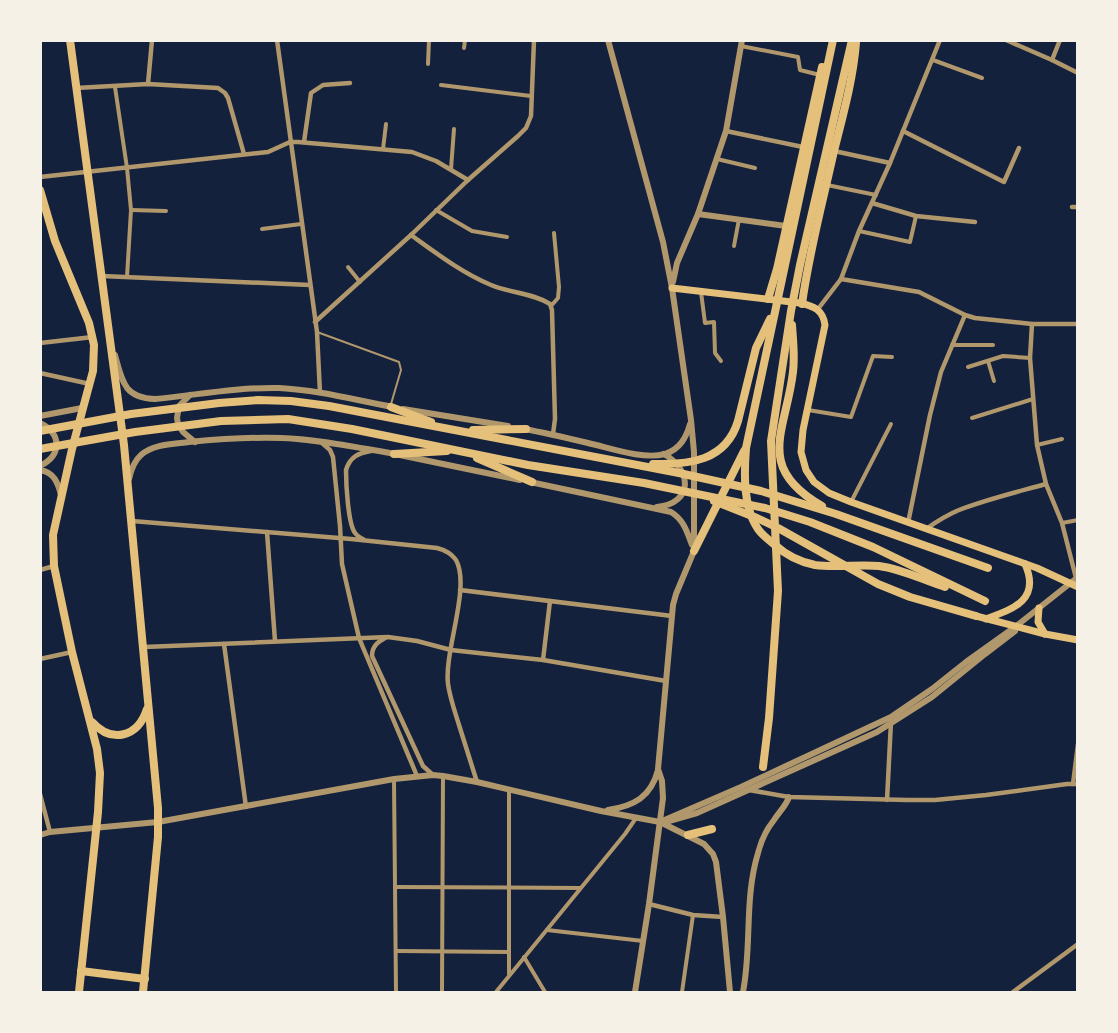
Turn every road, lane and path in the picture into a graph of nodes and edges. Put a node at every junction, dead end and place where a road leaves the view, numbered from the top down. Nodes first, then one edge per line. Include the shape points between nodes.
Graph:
1 (70, 40) edge
2 (152, 40) edge
3 (277, 40) edge
4 (429, 40) edge
5 (465, 40) edge
6 (534, 40) edge
7 (608, 40) edge
8 (831, 40) edge
9 (854, 40) edge
10 (940, 40) edge
11 (1006, 40) edge
12 (1060, 40) edge
13 (742, 43) edge
14 (465, 48) dead end
15 (933, 60) junction
16 (1052, 60) junction
17 (428, 64) dead end
18 (1077, 73) edge
19 (820, 75) junction
20 (982, 78) dead end
21 (350, 83) dead end
22 (148, 84) junction
23 (441, 85) dead end
24 (115, 87) junction
25 (76, 88) junction
26 (531, 96) junction
27 (386, 124) dead end
28 (454, 129) dead end
29 (726, 131) junction
30 (903, 131) junction
31 (290, 142) junction
32 (304, 142) junction
33 (803, 147) junction
34 (1019, 148) dead end
35 (383, 149) junction
36 (834, 151) junction
37 (244, 154) junction
38 (717, 159) junction
39 (890, 163) junction
40 (127, 168) junction
41 (755, 168) dead end
42 (451, 169) junction
43 (87, 171) junction
44 (40, 177) edge
45 (468, 180) junction
46 (827, 185) junction
47 (40, 190) edge
48 (876, 195) junction
49 (872, 203) junction
50 (131, 210) junction
51 (436, 210) junction
52 (166, 211) dead end
53 (698, 214) junction
54 (916, 216) junction
55 (739, 219) junction
56 (975, 222) dead end
57 (301, 224) junction
58 (786, 226) junction
59 (262, 229) dead end
60 (860, 231) junction
61 (554, 233) dead end
62 (411, 235) junction
63 (507, 237) dead end
64 (734, 246) dead end
65 (348, 267) dead end
66 (777, 269) junction
67 (806, 273) junction
68 (102, 276) junction
69 (127, 277) junction
70 (841, 279) junction
71 (360, 282) junction
72 (310, 285) junction
73 (672, 288) junction
74 (701, 291) junction
75 (769, 299) junction
76 (801, 303) junction
77 (551, 306) junction
78 (818, 309) junction
79 (775, 311) junction
80 (791, 311) junction
81 (964, 315) junction
82 (315, 322) junction
83 (1032, 324) junction
84 (1077, 324) edge
85 (316, 332) junction
86 (93, 336) junction
87 (110, 336) junction
88 (40, 343) edge
89 (952, 345) junction
90 (993, 345) dead end
91 (892, 357) dead end
92 (1030, 358) junction
93 (721, 361) dead end
94 (988, 361) junction
95 (968, 367) dead end
96 (40, 373) edge
97 (994, 381) dead end
98 (90, 384) junction
99 (320, 393) junction
100 (190, 395) junction
101 (1033, 399) junction
102 (391, 407) junction
103 (82, 408) junction
104 (808, 410) junction
105 (40, 416) edge
106 (972, 418) dead end
107 (691, 420) junction
108 (40, 423) edge
109 (891, 424) dead end
110 (526, 429) junction
111 (453, 430) junction
112 (40, 431) edge
113 (553, 434) junction
114 (1062, 439) dead end
115 (318, 441) junction
116 (195, 442) junction
117 (1037, 445) junction
118 (746, 448) junction
119 (40, 449) edge
120 (374, 450) junction
121 (462, 451) junction
122 (394, 454) junction
123 (664, 454) junction
124 (623, 463) junction
125 (40, 468) edge
126 (129, 482) junction
127 (532, 482) junction
128 (1046, 484) junction
129 (688, 491) junction
130 (61, 496) junction
131 (851, 502) junction
132 (651, 507) junction
133 (836, 514) junction
134 (1077, 520) edge
135 (132, 521) junction
136 (1062, 523) junction
137 (908, 524) junction
138 (925, 530) junction
139 (267, 532) junction
140 (340, 538) junction
141 (378, 542) junction
142 (694, 551) junction
143 (1025, 564) junction
144 (54, 566) junction
145 (988, 568) dead end
146 (40, 570) edge
147 (1077, 578) edge
148 (1070, 584) junction
149 (1077, 587) edge
150 (460, 590) junction
151 (550, 601) junction
152 (1039, 608) junction
153 (672, 616) junction
154 (976, 616) joint
155 (986, 619) junction
156 (1017, 627) junction
157 (1045, 634) junction
158 (388, 636) junction
159 (359, 638) junction
160 (1077, 640) edge
161 (275, 641) junction
162 (224, 644) junction
163 (144, 647) junction
164 (451, 650) junction
165 (72, 652) junction
166 (40, 659) edge
167 (543, 660) junction
168 (666, 681) junction
169 (148, 707) junction
170 (891, 720) junction
171 (91, 721) junction
172 (1077, 744) edge
173 (763, 767) dead end
174 (658, 769) junction
175 (417, 776) junction
176 (433, 776) junction
177 (442, 776) junction
178 (394, 779) junction
179 (477, 782) junction
180 (1075, 784) edge
181 (747, 787) junction
182 (509, 790) junction
183 (40, 795) edge
184 (789, 797) junction
185 (887, 800) junction
186 (246, 807) junction
187 (601, 811) junction
188 (636, 818) junction
189 (158, 822) junction
190 (660, 822) junction
191 (97, 828) junction
192 (712, 830) dead end
193 (50, 832) junction
194 (40, 835) edge
195 (688, 835) junction
196 (395, 887) junction
197 (442, 887) junction
198 (509, 887) junction
199 (581, 888) junction
200 (649, 904) junction
201 (693, 915) junction
202 (723, 917) junction
203 (546, 930) junction
204 (643, 941) junction
205 (1077, 944) edge
206 (395, 951) junction
207 (442, 952) junction
208 (509, 952) junction
209 (524, 957) junction
210 (81, 971) junction
211 (509, 975) junction
212 (145, 979) junction
213 (79, 993) edge
214 (143, 993) edge
215 (396, 993) edge
216 (442, 993) edge
217 (496, 993) edge
218 (545, 993) edge
219 (635, 993) edge
220 (682, 993) edge
221 (730, 993) edge
222 (743, 993) edge
223 (1013, 993) edge

1 - 25 main road
2 - 22 street
3 - 31 street
4 - 17 street
5 - 14 street
6 - 26 street
7 - 73 street via 660,228
8 - 19 highway
8 - 79 highway
9 - 36 highway via 855,58
9 - 80 highway
10 - 15 street
11 - 16 street
12 - 16 street
13 - 19 street via 798,57 800,70
13 - 29 street
15 - 20 street
15 - 30 street
16 - 18 street
19 - 33 highway
21 - 32 street via 323,85 311,93
22 - 24 street
22 - 37 street via 222,90 228,98
23 - 26 street
24 - 25 street
24 - 40 street
25 - 43 main road
26 - 45 street via 531,116 526,128
27 - 35 street
28 - 42 street
29 - 33 street
29 - 38 street
30 - 34 street via 1004,182
30 - 39 street
31 - 32 street
31 - 37 street via 268,152
31 - 57 street
32 - 35 street
33 - 58 highway
35 - 42 street via 412,152
36 - 39 street
36 - 46 highway
37 - 40 street
38 - 41 street
38 - 53 street
39 - 48 street
40 - 43 street
40 - 50 street
42 - 45 street
43 - 44 street
43 - 68 main road
45 - 51 street
46 - 48 street
46 - 67 highway
47 - 86 main road via 55,241
48 - 49 street
49 - 54 street
49 - 60 street
50 - 52 street
50 - 69 street
51 - 62 street
51 - 63 street via 472,231
53 - 55 street
53 - 73 street via 674,271
54 - 56 street
54 - 60 street via 910,242
55 - 58 street
55 - 64 street
57 - 59 street
57 - 72 street
58 - 66 highway
60 - 70 street
61 - 77 street via 559,287 558,298
62 - 71 street
62 - 77 street via 479,279
65 - 71 street
66 - 67 highway via 791,280
66 - 75 highway
67 - 76 highway
68 - 69 street
68 - 87 main road
69 - 72 street
70 - 78 street
70 - 81 street via 919,292
71 - 82 street
72 - 82 street
73 - 74 main road
73 - 107 street
74 - 75 main road
74 - 93 street via 705,323 714,322 716,353
75 - 76 main road
76 - 78 main road
77 - 113 street
78 - 104 main road via 825,325
79 - 118 highway
79 - 124 highway via 756,348 735,432 724,445 707,457 688,463
80 - 133 highway via 793,372 779,446 784,470 797,488
80 - 173 highway via 771,441 778,591
81 - 83 street
81 - 89 street
82 - 85 street
83 - 84 street
83 - 92 street
85 - 99 street
85 - 102 lane via 399,362 401,370
86 - 88 street
86 - 98 main road
87 - 100 street via 123,384 133,395 155,399
87 - 126 main road
89 - 90 street
89 - 137 street via 940,372
91 - 104 street via 873,356 852,417
92 - 94 street via 1003,356
92 - 101 street
94 - 95 street
94 - 97 street
96 - 98 street
98 - 103 main road
99 - 100 street via 266,388
99 - 102 street
100 - 116 street via 179,406 177,418 183,432
101 - 106 street
101 - 117 street
102 - 110 street
102 - 111 highway
103 - 105 street
103 - 130 main road
104 - 131 main road via 801,452 806,470 829,493
107 - 123 street via 681,443
107 - 142 street
108 - 125 street via 50,428 57,445 55,454
109 - 131 street
110 - 111 highway
110 - 113 street
111 - 112 highway via 329,406 258,400 131,414
111 - 124 highway
113 - 123 street via 631,453
114 - 117 street
115 - 116 street via 261,438
115 - 120 street
115 - 140 street via 333,457
116 - 126 street via 144,453 134,464
117 - 128 street
118 - 129 highway via 748,502 758,528 789,556 824,566 881,566 981,600 839,533 765,508
118 - 142 highway
119 - 121 highway via 221,421 288,419
120 - 122 street
120 - 141 street via 354,456 346,474 353,529 360,538
121 - 122 highway
121 - 127 highway
121 - 129 highway
122 - 127 street
123 - 132 street via 675,460 682,471 685,488 673,503
124 - 133 highway via 760,491
125 - 130 street via 52,476
126 - 135 main road
127 - 132 street
128 - 136 street
128 - 138 street via 958,510
129 - 154 highway via 791,534 892,590
130 - 144 main road via 53,535
131 - 137 main road
132 - 142 street via 679,518
133 - 145 highway
134 - 136 street
135 - 139 street
135 - 163 main road
136 - 147 street
137 - 138 main road
138 - 143 main road
139 - 140 street
139 - 161 street
140 - 141 street
140 - 159 street
141 - 150 street via 449,552 459,568
142 - 153 street via 676,594
143 - 148 main road
143 - 155 main road via 1030,582 1026,596 1010,610
144 - 146 street
144 - 165 main road
147 - 148 street
148 - 149 main road
148 - 152 street
150 - 151 street
150 - 164 street
151 - 153 street
151 - 167 street
152 - 156 street
152 - 157 main road via 1038,622
153 - 168 street
154 - 155 main road
155 - 156 main road
156 - 157 main road
156 - 170 street
157 - 160 main road
158 - 159 street
158 - 164 street
158 - 176 street via 375,646 372,656 423,766
159 - 161 street
159 - 175 street
161 - 162 street
162 - 163 street
162 - 186 street
163 - 169 main road
164 - 167 street
164 - 179 street via 449,693
165 - 166 street
165 - 171 main road
167 - 168 street
168 - 174 street
169 - 171 main road via 139,725 126,733 108,734
169 - 189 main road
170 - 181 street
170 - 185 street
171 - 191 main road via 100,773
172 - 180 street
174 - 187 street via 656,781 637,802
174 - 190 street via 663,798
175 - 176 street
175 - 178 street
176 - 177 street
177 - 179 street
177 - 197 street
178 - 186 street
178 - 196 street
179 - 182 street
180 - 185 street via 943,799
181 - 184 street
181 - 190 street
182 - 187 street
182 - 198 street
183 - 193 street
184 - 185 street
184 - 222 street via 768,828 757,857 750,888
186 - 189 street
187 - 188 street
188 - 190 street
188 - 199 street
189 - 191 street
189 - 212 main road
190 - 195 street
190 - 200 street
191 - 193 street
191 - 210 main road
192 - 195 highway
193 - 194 street
195 - 202 street via 713,854
196 - 197 street
196 - 206 street
197 - 198 street
197 - 207 street
198 - 199 street
198 - 208 street
199 - 203 street
200 - 201 street
200 - 204 street
201 - 202 street
201 - 220 street
202 - 221 street
203 - 204 street
203 - 209 street
204 - 219 street
205 - 223 street
206 - 207 street
206 - 215 street
207 - 208 street
207 - 216 street
208 - 211 street
209 - 211 street
209 - 218 street
210 - 212 main road
210 - 213 main road
211 - 217 street
212 - 214 main road

